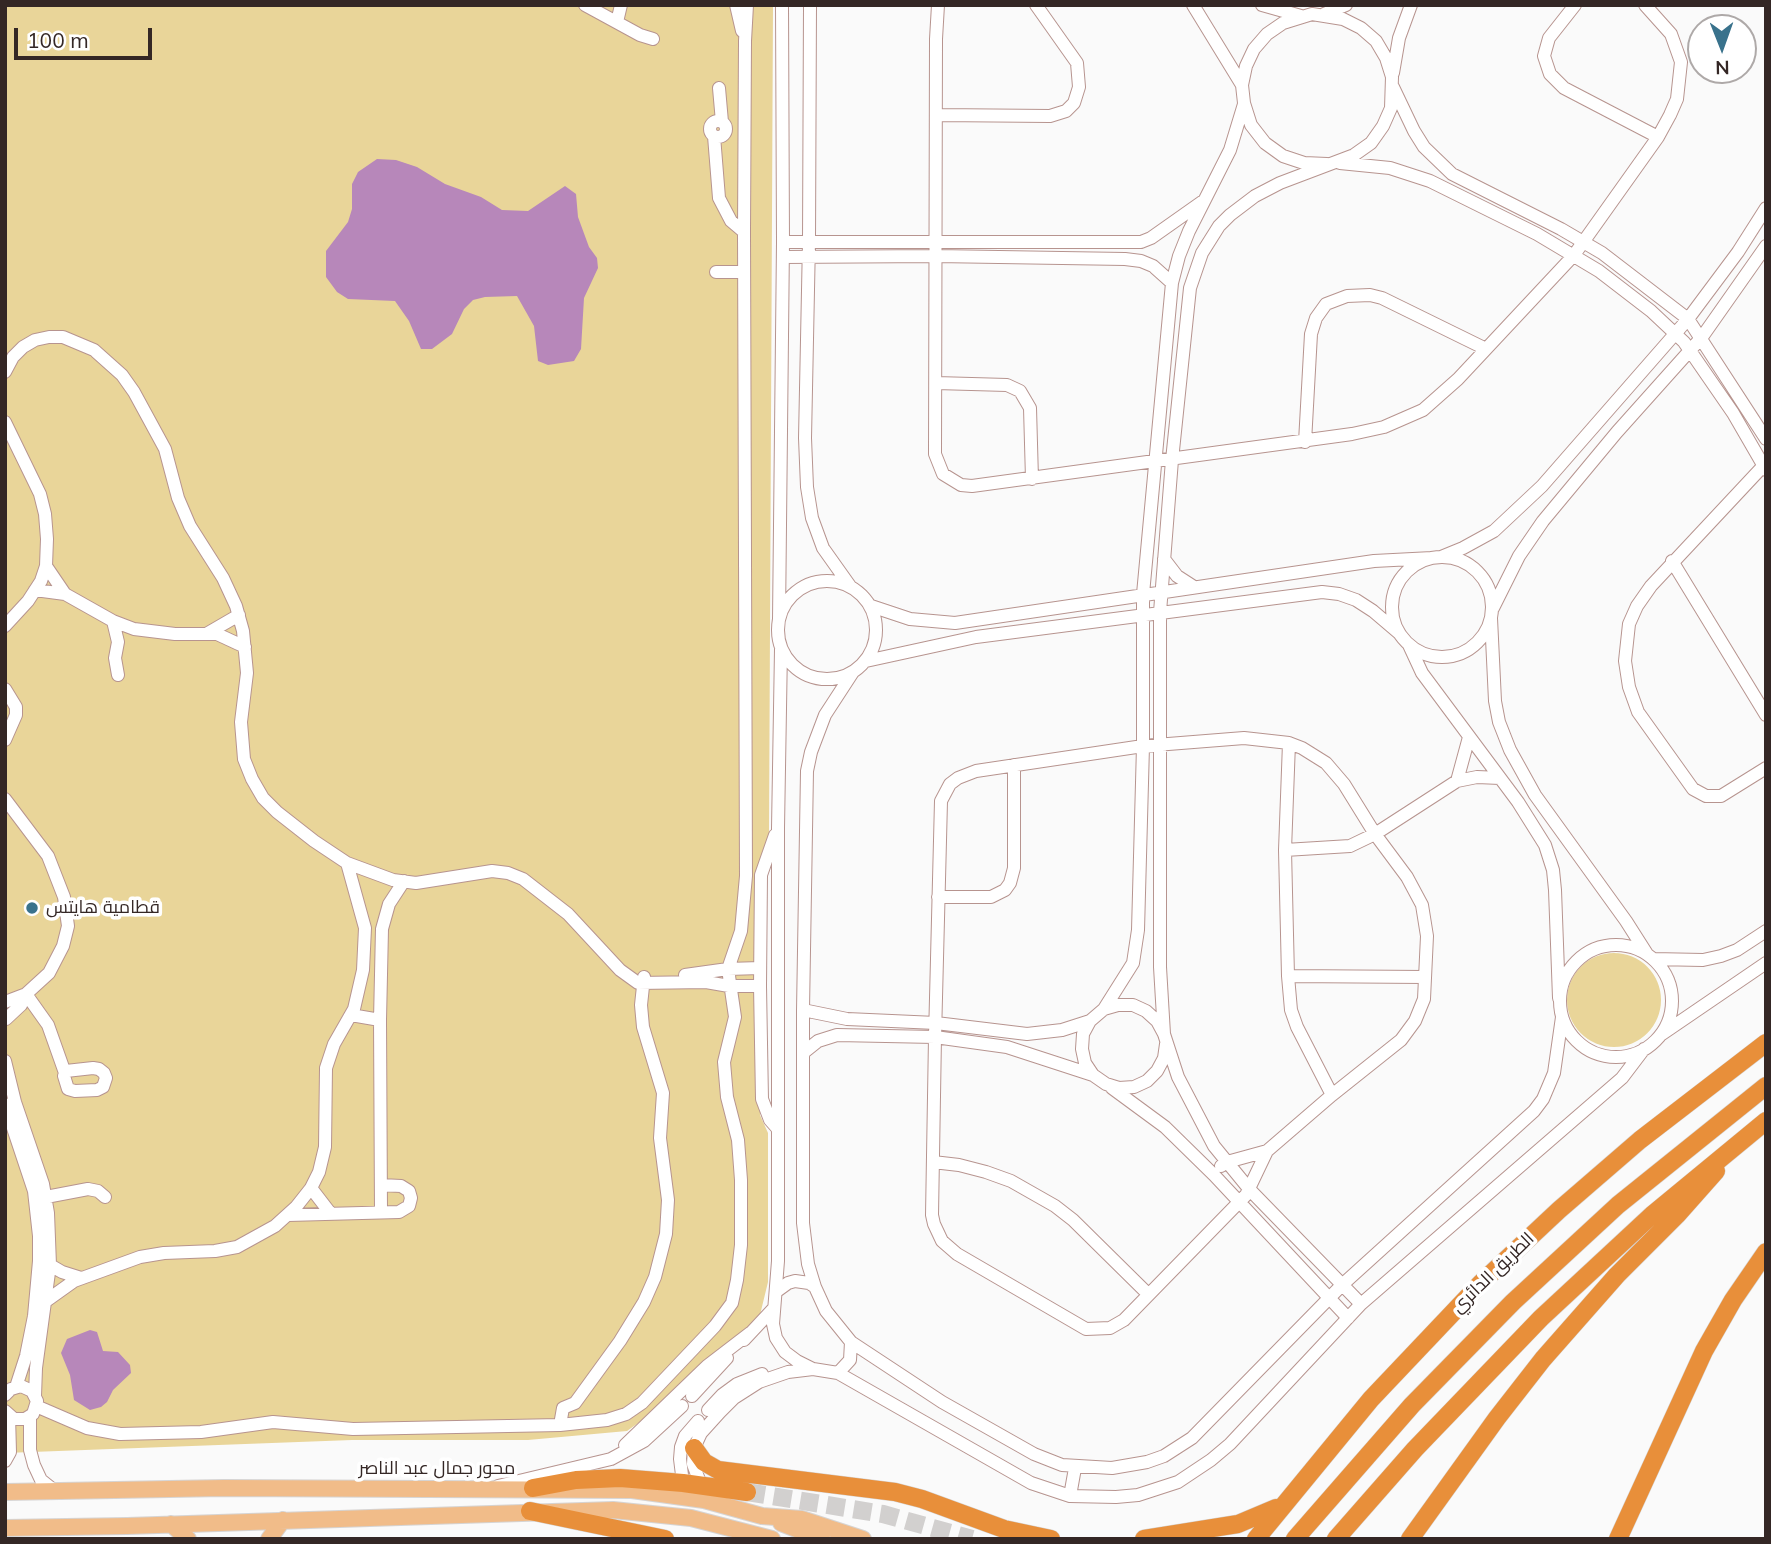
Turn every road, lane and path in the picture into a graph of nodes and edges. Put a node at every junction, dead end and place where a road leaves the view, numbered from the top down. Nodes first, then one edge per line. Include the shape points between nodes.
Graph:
1 (621, 5) edge
2 (736, 5) edge
3 (747, 5) edge
4 (782, 5) edge
5 (810, 5) edge
6 (938, 5) edge
7 (1036, 5) edge
8 (1193, 5) edge
9 (1262, 5) edge
10 (1346, 5) edge
11 (1411, 5) edge
12 (1575, 5) edge
13 (1645, 5) edge
14 (592, 6) edge
15 (1324, 15) junction
16 (1301, 16) junction
17 (617, 22) junction
18 (653, 39) dead end
19 (745, 41) junction
20 (1393, 82) junction
21 (1242, 85) junction
22 (719, 89) dead end
23 (1244, 103) junction
24 (937, 114) junction
25 (1658, 136) junction
26 (1330, 163) junction
27 (1202, 202) junction
28 (1766, 208) edge
29 (744, 232) junction
30 (809, 241) junction
31 (783, 242) junction
32 (936, 242) junction
33 (1585, 242) junction
34 (1041, 243) junction
35 (1766, 246) edge
36 (1574, 255) junction
37 (936, 256) junction
38 (783, 257) junction
39 (1041, 257) junction
40 (809, 258) junction
41 (716, 272) dead end
42 (744, 272) junction
43 (1172, 283) junction
44 (1688, 319) junction
45 (1676, 333) junction
46 (1702, 337) junction
47 (1486, 349) junction
48 (1690, 351) junction
49 (5, 372) edge
50 (936, 383) junction
51 (5, 422) edge
52 (1766, 439) edge
53 (1305, 442) junction
54 (1172, 460) junction
55 (1156, 462) junction
56 (1765, 466) edge
57 (1032, 479) junction
58 (1437, 558) junction
59 (1164, 559) junction
60 (1672, 561) junction
61 (46, 566) junction
62 (850, 586) junction
63 (1194, 587) junction
64 (35, 590) junction
65 (1162, 591) junction
66 (65, 594) junction
67 (1143, 594) junction
68 (871, 606) junction
69 (1160, 612) junction
70 (1492, 613) junction
71 (1144, 614) junction
72 (239, 615) junction
73 (779, 620) junction
74 (113, 621) junction
75 (5, 626) edge
76 (134, 629) junction
77 (208, 633) junction
78 (1400, 634) junction
79 (118, 642) junction
80 (1409, 645) junction
81 (245, 647) junction
82 (781, 649) junction
83 (866, 661) junction
84 (853, 672) junction
85 (118, 675) dead end
86 (5, 689) edge
87 (1766, 715) edge
88 (1469, 737) junction
89 (5, 740) edge
90 (1289, 743) junction
91 (1161, 744) junction
92 (1143, 746) junction
93 (1014, 765) junction
94 (1766, 768) edge
95 (1500, 778) junction
96 (1457, 781) junction
97 (5, 799) edge
98 (1545, 809) junction
99 (1530, 820) junction
100 (778, 828) junction
101 (1376, 834) junction
102 (1285, 849) junction
103 (347, 863) junction
104 (404, 881) junction
105 (938, 897) junction
106 (1766, 931) edge
107 (1650, 957) junction
108 (1766, 963) edge
109 (760, 968) junction
110 (728, 969) junction
111 (1288, 976) junction
112 (1425, 977) junction
113 (640, 981) junction
114 (729, 986) junction
115 (760, 986) junction
116 (26, 994) junction
117 (1559, 998) junction
118 (5, 1002) edge
119 (1104, 1009) junction
120 (803, 1010) junction
121 (351, 1015) junction
122 (1562, 1017) junction
123 (6, 1018) edge
124 (380, 1020) junction
125 (1090, 1021) junction
126 (936, 1023) junction
127 (5, 1026) edge
128 (1659, 1036) junction
129 (935, 1037) junction
130 (1165, 1039) junction
131 (1766, 1043) edge
132 (1644, 1049) junction
133 (803, 1054) junction
134 (1766, 1054) edge
135 (5, 1061) edge
136 (65, 1073) dead end
137 (1724, 1073) junction
138 (1093, 1075) junction
139 (1106, 1084) junction
140 (1766, 1086) edge
141 (1332, 1095) junction
142 (5, 1104) edge
143 (1766, 1121) edge
144 (778, 1128) junction
145 (1738, 1144) junction
146 (1267, 1151) junction
147 (933, 1162) junction
148 (1227, 1162) junction
149 (1214, 1175) junction
150 (382, 1185) junction
151 (312, 1188) junction
152 (1250, 1189) junction
153 (46, 1197) junction
154 (105, 1197) dead end
155 (1238, 1202) junction
156 (381, 1212) junction
157 (331, 1214) junction
158 (288, 1215) junction
159 (1766, 1252) edge
160 (50, 1265) junction
161 (82, 1278) junction
162 (1342, 1285) junction
163 (815, 1287) junction
164 (777, 1290) junction
165 (1148, 1294) junction
166 (1330, 1297) junction
167 (47, 1301) junction
168 (1361, 1304) junction
169 (773, 1309) junction
170 (1348, 1318) junction
171 (750, 1334) junction
172 (851, 1342) junction
173 (813, 1369) junction
174 (788, 1372) junction
175 (838, 1373) junction
176 (10, 1391) edge
177 (692, 1395) dead end
178 (942, 1402) junction
179 (575, 1403) junction
180 (34, 1406) junction
181 (682, 1406) dead end
182 (708, 1410) dead end
183 (7, 1413) edge
184 (698, 1421) dead end
185 (590, 1422) junction
186 (928, 1424) junction
187 (560, 1425) junction
188 (694, 1448) junction
189 (30, 1450) junction
190 (8, 1456) edge
191 (599, 1463) junction
192 (1075, 1468) junction
193 (683, 1483) junction
194 (701, 1485) junction
195 (491, 1488) junction
196 (533, 1488) junction
197 (5, 1492) edge
198 (56, 1492) junction
199 (747, 1492) tunnel mouth
200 (1070, 1496) junction
201 (1284, 1502) junction
202 (530, 1511) junction
203 (762, 1516) junction
204 (282, 1520) junction
205 (171, 1524) junction
206 (5, 1528) edge
207 (769, 1538) edge
208 (188, 1539) edge
209 (269, 1539) edge
210 (665, 1539) edge
211 (822, 1539) edge
212 (863, 1539) edge
213 (1051, 1539) edge
214 (1144, 1539) edge
215 (1256, 1539) edge
216 (1295, 1539) edge
217 (1336, 1539) edge
218 (1410, 1539) edge
219 (1618, 1539) edge

1 - 17 street
2 - 19 street
3 - 19 street
4 - 31 street
5 - 30 street
6 - 24 street
7 - 24 street via 1077,63 1079,86 1074,103 1051,116
8 - 21 street
9 - 16 street
10 - 15 street
11 - 20 street via 1399,38
12 - 25 street via 1549,38 1544,56 1550,74 1564,88
13 - 25 street via 1671,34 1681,62 1677,99
14 - 17 street
15 - 16 street
15 - 20 street via 1361,28 1376,41
16 - 21 street via 1267,34 1254,49
17 - 18 street
19 - 29 street
20 - 26 street via 1391,107 1371,143
20 - 33 street via 1424,148 1452,174
21 - 23 street
22 - 29 street via 722,122 716,121 710,131 719,198
23 - 26 street via 1251,125 1283,156 1304,163
23 - 27 street via 1230,150
24 - 32 street
25 - 33 street
26 - 36 street via 1376,165 1417,176
26 - 54 street via 1244,204 1219,226 1202,253 1187,301
27 - 34 street via 1146,240
27 - 43 street
28 - 44 street
29 - 42 street
30 - 31 street
30 - 32 street
30 - 40 street
31 - 38 street
32 - 34 street
32 - 37 street
33 - 36 street
33 - 44 street
34 - 39 street
35 - 46 street
36 - 45 street via 1626,290
36 - 47 street
37 - 39 street
37 - 40 street
37 - 50 street
38 - 40 street
38 - 73 street
39 - 43 street via 1141,261
40 - 62 street via 805,438 809,503 823,548
41 - 42 street
42 - 110 street via 746,876 743,923
43 - 55 street
44 - 45 street
44 - 46 street
45 - 48 street
45 - 58 street via 1525,504 1487,535
46 - 48 street
46 - 52 street
47 - 53 street via 1423,410 1384,427
47 - 53 street via 1382,298 1347,296 1326,304 1311,334
48 - 56 street
48 - 70 street via 1543,521 1518,556
49 - 72 street via 23,347 35,340 63,337 94,350 122,375 160,440 186,519 223,578
50 - 57 street via 1007,385 1020,391 1030,408
50 - 57 street via 936,454 943,474 972,486
51 - 61 street via 40,494 47,530
53 - 54 street
54 - 55 street
54 - 59 street
55 - 57 street
55 - 67 street
56 - 60 street
58 - 63 street via 1389,560
58 - 70 street via 1455,559 1478,572 1491,595
58 - 78 street via 1419,563 1399,582 1392,608
59 - 63 street via 1177,576
59 - 65 street
60 - 87 street
60 - 94 street via 1637,606 1629,624 1627,674 1638,712 1699,793 1728,793
61 - 64 street
61 - 66 street
62 - 68 street
62 - 73 street via 812,583 790,597
63 - 65 street
64 - 66 street
64 - 75 street
65 - 67 street
65 - 69 street
66 - 74 street
67 - 68 street via 955,623 910,619
67 - 71 street
68 - 83 street via 877,634
69 - 71 street
69 - 78 street via 1322,592 1356,600
69 - 91 street
70 - 80 street via 1486,632 1465,652 1436,657
70 - 98 street via 1499,722 1520,773
71 - 83 street via 976,637
71 - 92 street
72 - 77 street
72 - 81 street
73 - 82 street
74 - 76 street
74 - 79 street
76 - 77 street
76 - 79 street
77 - 81 street via 226,636
78 - 80 street
79 - 85 street
80 - 88 street via 1422,673
81 - 103 street via 247,682 241,737 252,779 277,812
82 - 84 street via 794,666 812,677 826,679
82 - 100 street
83 - 84 street
84 - 120 street via 821,724 807,771
86 - 89 street via 16,707
88 - 95 street
88 - 96 street
90 - 91 street via 1244,737
90 - 101 street via 1315,755 1336,773
90 - 102 street
91 - 92 street
91 - 130 street via 1160,967
92 - 93 street
92 - 119 street via 1136,950 1127,975
93 - 105 street via 967,773 945,792 939,811
93 - 105 street via 1010,883 991,897
95 - 96 street
95 - 99 street
96 - 101 street
97 - 116 street via 48,856 67,914 66,937 58,959
98 - 99 street
98 - 107 street
99 - 117 street via 1553,870
100 - 109 street via 761,875
100 - 144 street
101 - 102 street via 1336,849
101 - 112 street via 1422,905
102 - 111 street
103 - 104 street
103 - 121 street via 365,938
104 - 113 street via 483,871 515,876 568,914 620,970
104 - 124 street via 384,919
105 - 126 street
106 - 107 street via 1721,956 1703,960
107 - 117 street via 1623,946 1598,947 1571,967
107 - 128 street via 1666,976 1672,996 1669,1017
108 - 128 street
109 - 110 street
109 - 115 street
110 - 113 street
110 - 114 street
111 - 112 street
111 - 141 street via 1297,1027
112 - 141 street via 1420,1010 1409,1031
113 - 114 street
113 - 179 street via 643,1027 663,1093 660,1138 668,1200 666,1234 644,1302
114 - 115 street
114 - 185 street via 735,1017 724,1075 738,1140 741,1190 741,1245 732,1303 642,1404 616,1418
115 - 144 street via 762,1099
116 - 118 street
116 - 123 street
116 - 136 street via 51,1030
117 - 122 street
119 - 125 street
119 - 130 street via 1125,1005 1146,1011
120 - 126 street via 847,1019
120 - 133 street
121 - 124 street
121 - 151 street via 326,1068 325,1147
122 - 132 street via 1580,1045 1595,1053 1628,1055
122 - 162 street via 1554,1073 1534,1111
123 - 127 street
124 - 150 street
125 - 126 street via 1027,1034
125 - 138 street via 1082,1049
126 - 129 street
128 - 132 street
129 - 133 street via 837,1035 818,1041
129 - 138 street via 1007,1047
129 - 147 street
130 - 139 street via 1164,1058 1147,1081 1134,1087
130 - 148 street via 1201,1124
131 - 137 highway, الطريق الدائري
132 - 168 street via 1622,1078
133 - 163 street via 803,1223
134 - 137 highway
135 - 153 street
137 - 201 highway, الطريق الدائري via 1599,1175 1481,1283 1371,1399
138 - 139 street
139 - 149 street via 1164,1127
140 - 216 highway, الطريق الدائري via 1627,1197 1513,1302 1404,1413
141 - 146 street
142 - 176 street via 34,1191 39,1236 34,1316
143 - 145 highway
144 - 164 street
145 - 217 highway via 1652,1215 1541,1318 1415,1448
145 - 218 highway via 1543,1359
146 - 148 street
146 - 152 street
147 - 165 street via 1011,1181 1055,1206
147 - 165 street via 934,1224 942,1241 957,1254 1086,1329 1118,1324
148 - 149 street
148 - 152 street
149 - 155 street
150 - 156 street
150 - 156 street via 405,1188 411,1198 403,1211
151 - 157 street
151 - 158 street
152 - 155 street
152 - 162 street
153 - 154 street via 89,1189
153 - 160 street
155 - 165 street
155 - 166 street
156 - 157 street
157 - 158 street
158 - 161 street via 237,1247 140,1256
159 - 219 highway via 1703,1351
160 - 161 street
160 - 167 street
161 - 167 street
162 - 166 street
162 - 168 street
163 - 164 street via 795,1281
163 - 172 street via 826,1311
164 - 169 street
166 - 170 street
166 - 192 street via 1192,1438 1147,1462
167 - 180 street
168 - 170 street
169 - 171 street
169 - 173 street via 772,1324 785,1352
170 - 200 street via 1230,1444 1178,1482 1138,1495
171 - 177 street
171 - 191 street via 707,1366 633,1439
172 - 175 street via 850,1360
172 - 178 street
173 - 174 street
173 - 175 street
174 - 182 street via 744,1380
174 - 188 street via 759,1382 734,1398 701,1433
175 - 186 street
176 - 180 street via 27,1388
178 - 186 street
178 - 192 street via 1034,1454
179 - 185 street
179 - 187 street via 563,1408
180 - 183 street via 19,1420
180 - 187 street via 87,1427 120,1434 201,1432 273,1422 353,1429
180 - 189 street
181 - 191 street via 644,1441
183 - 190 street
184 - 193 street via 681,1447
185 - 187 street
186 - 200 street via 1031,1483
188 - 194 street
188 - 213 highway via 704,1462 718,1470 895,1492 1004,1529
189 - 190 street
189 - 198 street via 36,1473
191 - 195 street
192 - 200 street
193 - 194 highway
193 - 196 highway via 606,1478
194 - 199 highway
195 - 196 main road, محور جمال عبد الناصر
195 - 198 main road, محور جمال عبد الناصر
196 - 203 main road, محور جمال عبد الناصر via 658,1493
197 - 198 main road, محور جمال عبد الناصر
201 - 214 highway via 1238,1524
201 - 215 highway, الطريق الدائري
202 - 204 main road
202 - 207 main road via 639,1511 691,1518
202 - 210 highway
203 - 211 main road
203 - 212 main road, محور جمال عبد الناصر via 802,1519
204 - 205 main road
204 - 209 main road
205 - 206 main road
205 - 208 main road

